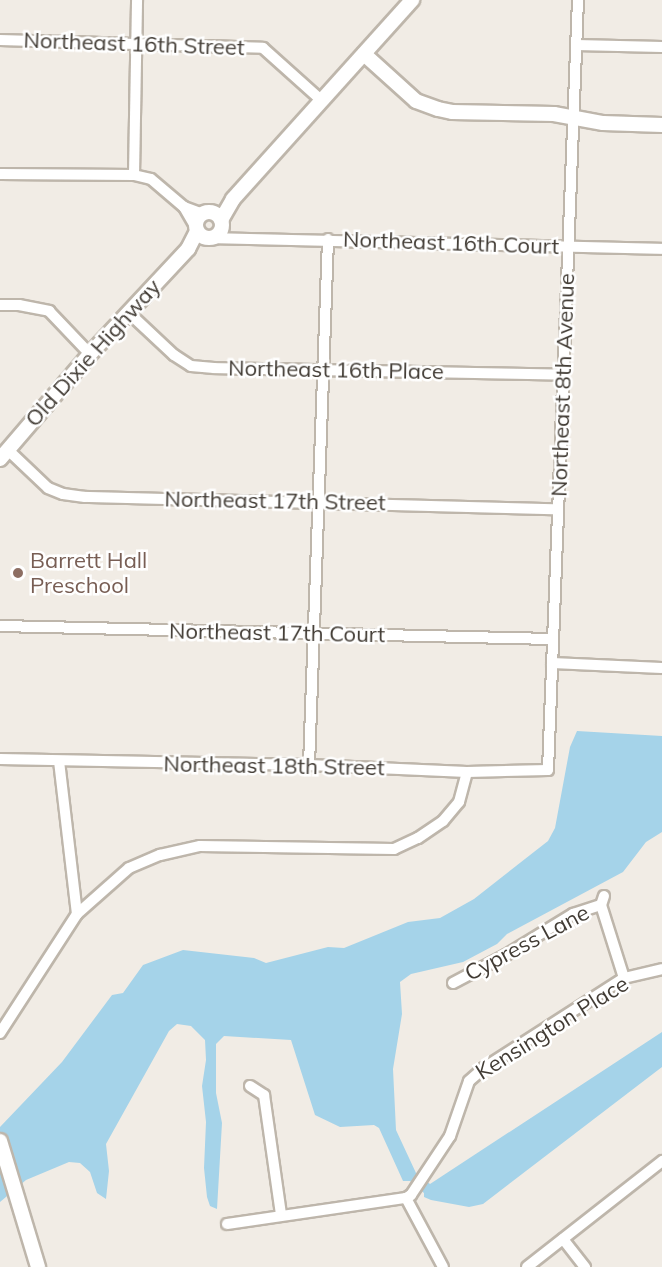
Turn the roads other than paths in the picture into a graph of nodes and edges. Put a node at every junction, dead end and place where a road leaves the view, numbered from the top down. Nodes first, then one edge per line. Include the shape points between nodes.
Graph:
1 (137, 0) edge
2 (412, 0) edge
3 (578, 0) edge
4 (0, 40) edge
5 (135, 44) junction
6 (576, 45) junction
7 (662, 47) edge
8 (364, 54) junction
9 (321, 100) junction
10 (573, 118) junction
11 (662, 125) edge
12 (0, 174) edge
13 (134, 175) junction
14 (184, 207) junction
15 (214, 218) junction
16 (203, 234) junction
17 (241, 237) junction
18 (328, 239) junction
19 (568, 247) junction
20 (662, 249) edge
21 (0, 305) edge
22 (128, 312) junction
23 (90, 354) junction
24 (323, 370) junction
25 (563, 375) junction
26 (4, 455) edge
27 (319, 501) junction
28 (558, 509) junction
29 (0, 626) edge
30 (315, 634) junction
31 (554, 639) junction
32 (552, 663) junction
33 (662, 668) edge
34 (0, 759) edge
35 (59, 761) junction
36 (309, 765) junction
37 (548, 770) joint
38 (468, 772) junction
39 (77, 914) junction
40 (662, 969) edge
41 (624, 978) junction
42 (453, 983) dead end
43 (0, 1033) edge
44 (250, 1086) dead end
45 (0, 1141) edge
46 (662, 1161) edge
47 (406, 1198) junction
48 (281, 1214) junction
49 (227, 1224) dead end
50 (563, 1239) junction
51 (38, 1267) edge
52 (442, 1267) edge
53 (527, 1267) edge
54 (585, 1267) edge

1 - 5 street
2 - 8 street
3 - 6 street, Northeast 8th Avenue
4 - 5 street, Northeast 16th Street
5 - 9 street, Northeast 16th Street via 263,48
5 - 13 street
6 - 7 street
6 - 10 street, Northeast 8th Avenue
8 - 9 street
8 - 10 street via 416,100 438,109
9 - 15 street
10 - 11 street
10 - 19 street, Northeast 8th Avenue
12 - 13 street, Northeast 16th Court
13 - 14 street, Northeast 16th Court via 151,178
14 - 15 street, Northeast 16th Court
14 - 16 street, Northeast 16th Court
15 - 16 street via 197,220
15 - 16 street via 219,234
15 - 17 street, Northeast 16th Court
16 - 17 street, Northeast 16th Court
16 - 22 street, Old Dixie Highway
17 - 18 street, Northeast 16th Court
18 - 19 street, Northeast 16th Court
18 - 24 street
19 - 20 street, Northeast 16th Court
19 - 25 street, Northeast 8th Avenue
21 - 23 street via 49,311
22 - 23 street, Old Dixie Highway
22 - 24 street, Northeast 16th Place via 191,366
23 - 26 street, Old Dixie Highway
24 - 25 street, Northeast 16th Place
24 - 27 street
25 - 28 street, Northeast 8th Avenue
26 - 27 street, Northeast 17th Street via 48,488 63,494
27 - 28 street, Northeast 17th Street
27 - 30 street
28 - 31 street, Northeast 8th Avenue
29 - 30 street, Northeast 17th Court
30 - 31 street, Northeast 17th Court
30 - 36 street
31 - 32 street, Northeast 8th Avenue
32 - 33 street
32 - 37 street, Northeast 8th Avenue
34 - 35 street, Northeast 18th Street
35 - 36 street, Northeast 18th Street
35 - 39 street
36 - 38 street, Northeast 18th Street
37 - 38 street, Northeast 18th Street
38 - 39 street via 459,802 442,821 394,849 200,846 160,855 129,868
39 - 43 street
40 - 41 street, Kensington Place
41 - 42 street, Cypress Lane via 603,901
41 - 47 street, Kensington Place via 484,1068 470,1081 450,1136
44 - 48 street via 264,1095
45 - 51 street
46 - 50 street
47 - 48 street
47 - 52 street
48 - 49 street
50 - 53 street
50 - 54 street

